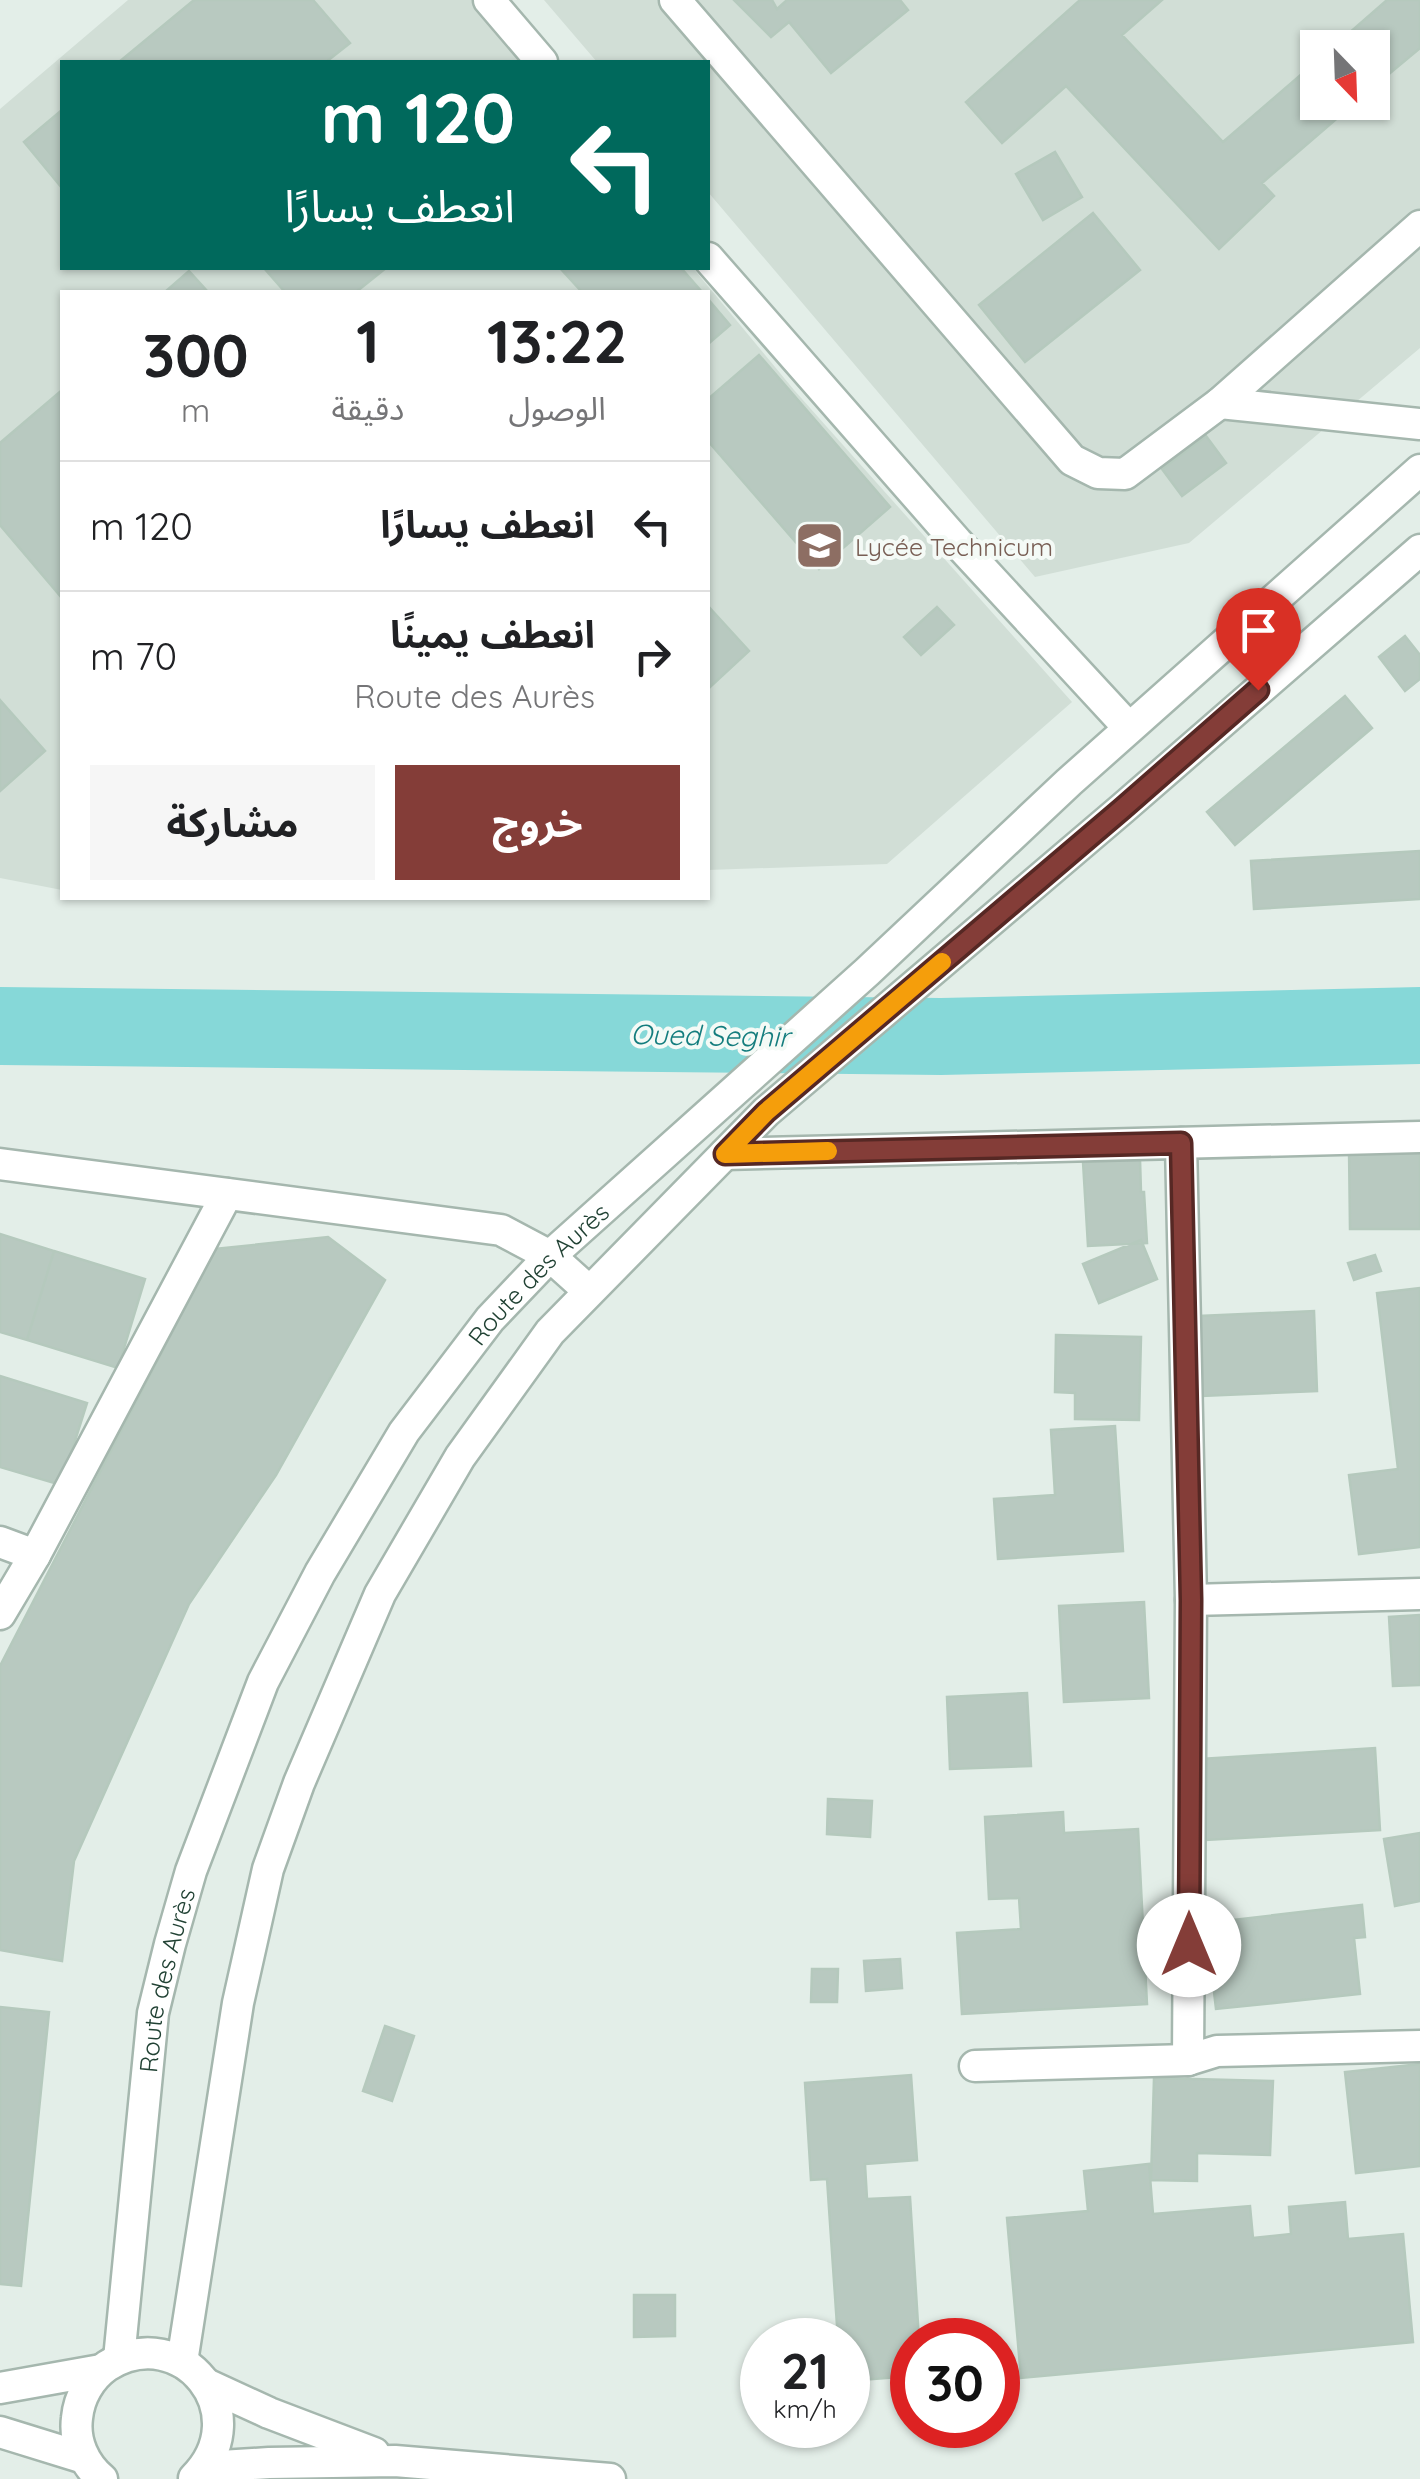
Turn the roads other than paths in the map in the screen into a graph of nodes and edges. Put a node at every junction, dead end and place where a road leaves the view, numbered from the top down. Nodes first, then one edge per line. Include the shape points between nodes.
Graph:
1 (489, 0) edge
2 (675, 0) edge
3 (540, 60) edge
4 (1420, 226) edge
5 (710, 260) edge
6 (1220, 403) junction
7 (1420, 424) edge
8 (1420, 470) edge
9 (1420, 550) edge
10 (1129, 728) junction
11 (1420, 1137) edge
12 (1181, 1143) junction
13 (725, 1154) junction
14 (0, 1164) edge
15 (228, 1194) junction
16 (550, 1256) junction
17 (590, 1291) junction
18 (0, 1542) edge
19 (35, 1555) junction
20 (1420, 1594) edge
21 (1191, 1600) junction
22 (0, 1614) edge
23 (1420, 2046) edge
24 (1188, 2060) junction
25 (975, 2066) dead end
26 (182, 2362) junction
27 (110, 2365) junction
28 (208, 2385) junction
29 (0, 2388) edge
30 (0, 2432) edge
31 (396, 2460) junction
32 (93, 2469) edge
33 (199, 2473) edge
34 (610, 2479) edge

1 - 3 street
2 - 6 street via 1072,460 1098,473 1124,474
4 - 6 street
5 - 10 street
6 - 7 street
8 - 10 street, Route des Aurès
9 - 13 street, Route des Aurès
10 - 16 street, Route des Aurès
11 - 12 street
12 - 13 street
12 - 21 street
13 - 17 street, Route des Aurès
14 - 15 street
15 - 16 street via 501,1230
15 - 19 street
16 - 17 street
16 - 27 street, Route des Aurès via 490,1319 404,1432 320,1572 237,1747 192,1871 153,2012
17 - 26 street, Route des Aurès via 550,1332 460,1457 380,1594 299,1783 268,1869 245,1970
18 - 19 street
19 - 22 street
20 - 21 street
21 - 24 street
23 - 24 street via 1216,2051
24 - 25 street
26 - 27 street via 140,2354
26 - 28 street
27 - 29 street
27 - 32 street via 88,2384 76,2421
28 - 31 street
28 - 33 street via 219,2426
30 - 32 street
31 - 33 street via 268,2462
31 - 34 street

